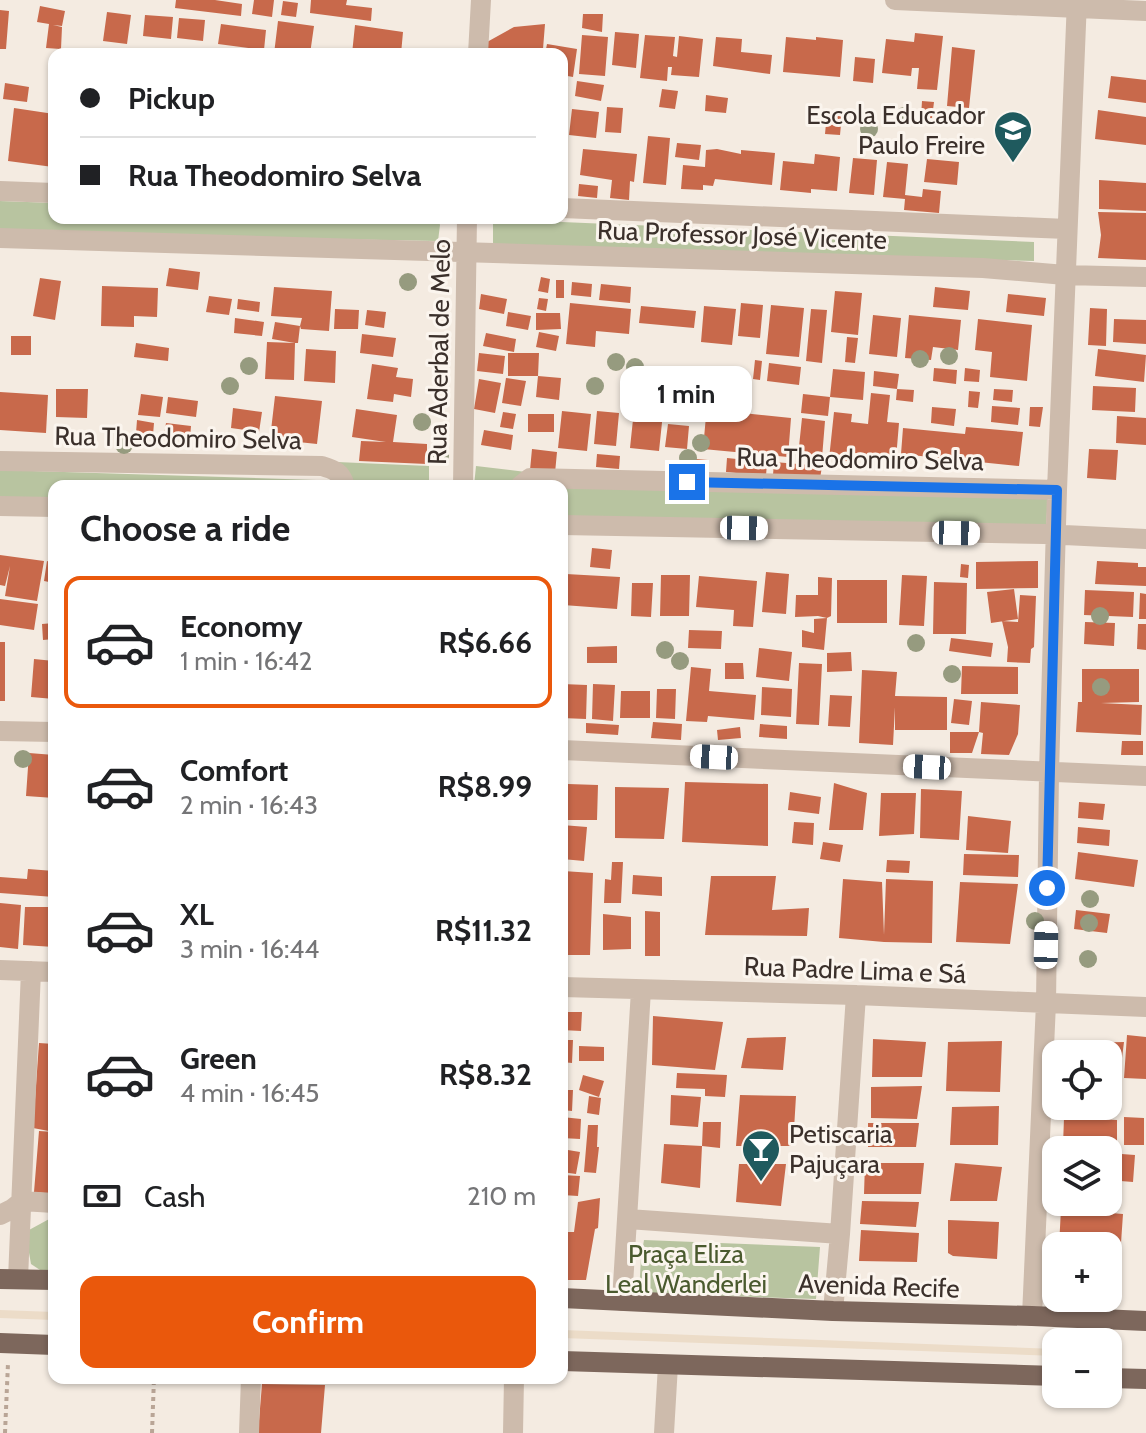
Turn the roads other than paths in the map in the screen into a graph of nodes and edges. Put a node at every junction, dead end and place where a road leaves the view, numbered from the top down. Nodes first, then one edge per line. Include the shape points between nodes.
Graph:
1 (481, 0) edge
2 (895, 0) edge
3 (1077, 4) edge
4 (1146, 11) edge
5 (478, 48) edge
6 (0, 191) edge
7 (48, 193) edge
8 (568, 208) edge
9 (467, 224) edge
10 (1067, 229) junction
11 (0, 238) edge
12 (465, 253) junction
13 (1065, 275) junction
14 (1146, 277) edge
15 (0, 461) edge
16 (343, 480) edge
17 (463, 480) edge
18 (528, 480) edge
19 (1057, 490) junction
20 (0, 506) edge
21 (48, 507) edge
22 (568, 525) edge
23 (1057, 534) junction
24 (1146, 539) edge
25 (0, 731) edge
26 (48, 732) edge
27 (568, 750) edge
28 (1049, 773) junction
29 (1146, 776) edge
30 (0, 970) edge
31 (31, 971) junction
32 (48, 972) edge
33 (568, 987) edge
34 (641, 990) junction
35 (856, 995) junction
36 (1046, 1003) junction
37 (1146, 1007) edge
38 (22, 1201) junction
39 (48, 1203) edge
40 (0, 1215) edge
41 (628, 1219) junction
42 (840, 1234) junction
43 (9, 1279) edge
44 (48, 1280) edge
45 (568, 1298) edge
46 (622, 1301) junction
47 (833, 1311) junction
48 (1032, 1316) junction
49 (1146, 1321) edge
50 (4, 1343) edge
51 (48, 1345) edge
52 (568, 1361) edge
53 (668, 1365) junction
54 (1042, 1376) edge
55 (1122, 1378) edge
56 (1146, 1379) edge
57 (251, 1384) edge
58 (514, 1384) edge
59 (249, 1433) edge
60 (513, 1433) edge
61 (664, 1433) edge

1 - 5 street
2 - 3 street
3 - 4 street
3 - 10 street
6 - 7 street
8 - 10 street, Rua Professor José Vicente
9 - 12 street, Rua Aderbal de Melo
10 - 13 street
11 - 12 street, Rua Professor José Vicente
12 - 13 street, Rua Professor José Vicente
12 - 17 street, Rua Aderbal de Melo
13 - 14 street, Rua Professor José Vicente
13 - 19 street
15 - 16 street, Rua Theodomiro Selva via 322,466
18 - 19 street, Rua Theodomiro Selva
19 - 23 street
20 - 21 street
22 - 23 street
23 - 24 street
23 - 28 street
25 - 26 street
27 - 28 street
28 - 29 street
28 - 36 street
30 - 31 street
31 - 32 street
31 - 38 street
33 - 34 street, Rua Padre Lima e Sá
34 - 35 street, Rua Padre Lima e Sá
34 - 41 street
35 - 36 street, Rua Padre Lima e Sá
35 - 42 street
36 - 37 street, Rua Padre Lima e Sá
36 - 48 street
38 - 39 street
38 - 40 street
38 - 43 street
41 - 42 street
41 - 46 street
42 - 47 street
43 - 44 main road
45 - 46 main road, Avenida Recife
46 - 47 main road, Avenida Recife
47 - 48 main road, Avenida Recife
48 - 49 main road, Avenida Recife
50 - 51 main road
52 - 53 main road
53 - 54 main road
53 - 61 street
55 - 56 main road
57 - 59 street
58 - 60 street

